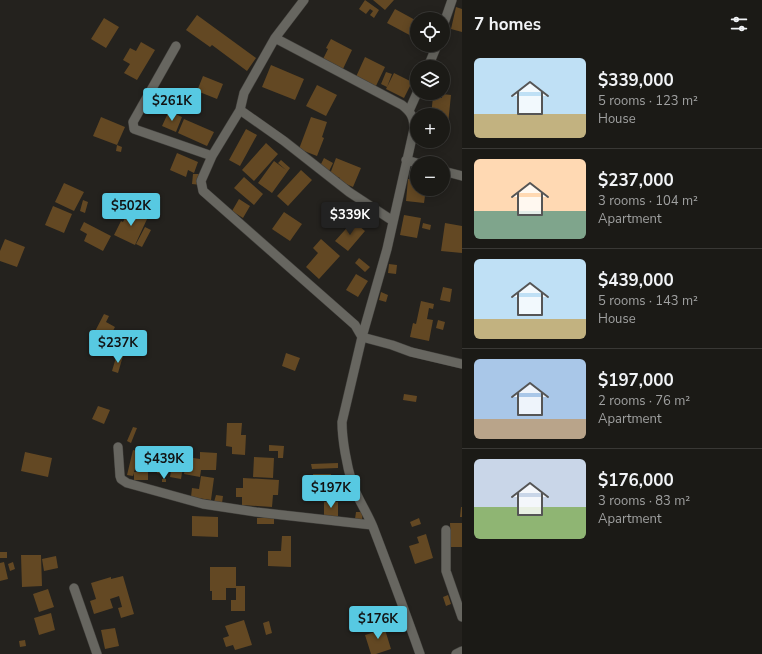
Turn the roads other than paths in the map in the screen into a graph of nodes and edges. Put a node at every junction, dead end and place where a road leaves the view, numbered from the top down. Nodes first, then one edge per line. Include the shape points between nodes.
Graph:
1 (304, 0) edge
2 (452, 0) edge
3 (448, 12) edge
4 (275, 38) junction
5 (176, 46) dead end
6 (414, 100) edge
7 (240, 110) junction
8 (409, 111) junction
9 (212, 156) junction
10 (406, 160) junction
11 (410, 161) edge
12 (450, 173) edge
13 (462, 176) edge
14 (393, 221) junction
15 (362, 337) junction
16 (462, 364) edge
17 (118, 447) dead end
18 (372, 525) junction
19 (446, 530) dead end
20 (74, 588) dead end
21 (462, 617) edge
22 (462, 651) edge
23 (97, 654) edge
24 (420, 654) edge
25 (456, 654) edge

1 - 4 street
2 - 3 street
4 - 7 street via 244,93
4 - 8 street
5 - 9 street via 133,122 134,129
6 - 8 street
7 - 9 street
7 - 14 street via 349,192
8 - 10 street via 414,129
9 - 15 street via 201,181 203,190 355,325
10 - 11 street
10 - 14 street
12 - 13 street
14 - 15 street via 388,249
15 - 16 street
15 - 18 street via 342,422 342,432 352,483
17 - 18 street via 120,476 127,483 203,504
18 - 24 street
19 - 21 street via 446,571
20 - 23 street
22 - 25 street

